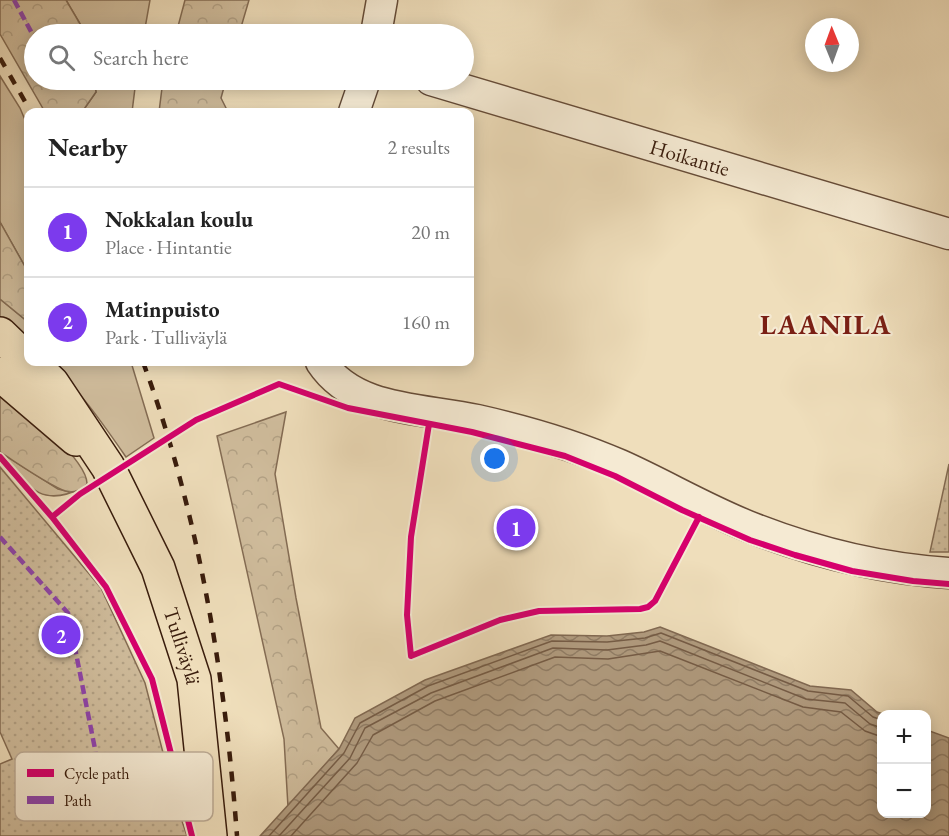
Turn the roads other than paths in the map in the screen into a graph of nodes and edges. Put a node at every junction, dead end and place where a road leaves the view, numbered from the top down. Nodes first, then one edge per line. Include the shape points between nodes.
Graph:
1 (382, 0) edge
2 (378, 24) edge
3 (362, 90) edge
4 (465, 90) edge
5 (355, 108) edge
6 (949, 234) edge
7 (0, 334) edge
8 (24, 356) edge
9 (34, 366) edge
10 (324, 366) edge
11 (0, 374) edge
12 (108, 467) junction
13 (949, 573) edge
14 (201, 752) edge
15 (208, 821) edge
16 (210, 836) edge

1 - 2 street
3 - 5 street
4 - 6 street, Hoikantie
7 - 8 main road, Tulliväylä
9 - 12 main road, Tulliväylä via 52,383
10 - 13 street via 340,384 357,394 496,424 568,445 620,465 755,529 853,560
11 - 12 main road, Tulliväylä
12 - 14 main road, Tulliväylä via 158,568 194,679
15 - 16 main road, Tulliväylä

